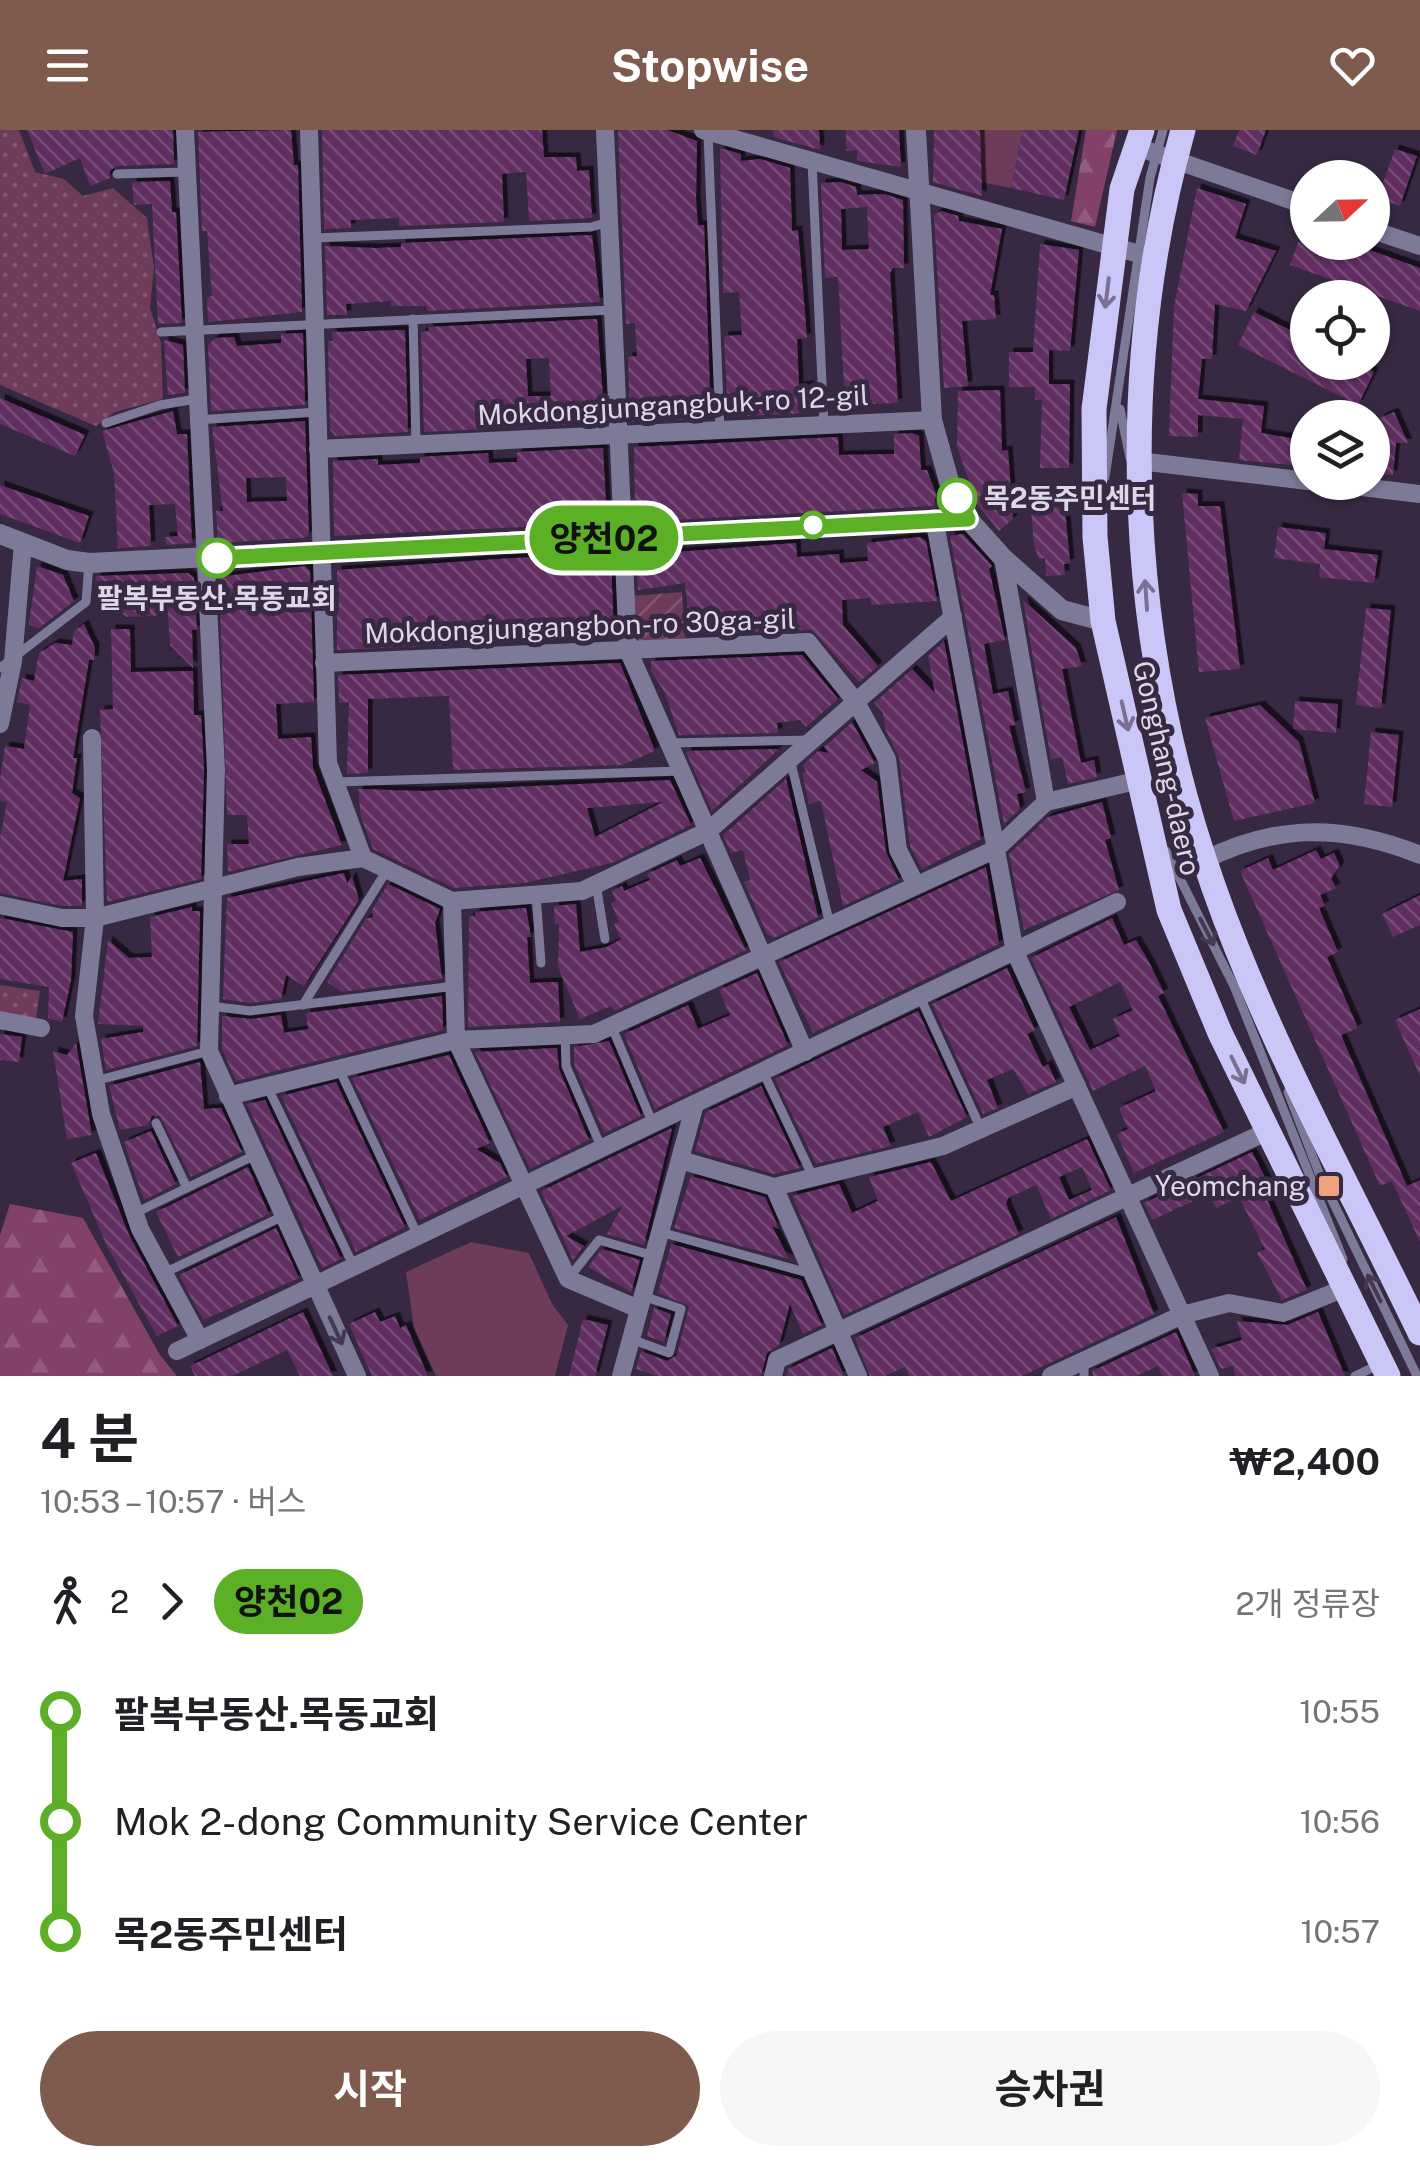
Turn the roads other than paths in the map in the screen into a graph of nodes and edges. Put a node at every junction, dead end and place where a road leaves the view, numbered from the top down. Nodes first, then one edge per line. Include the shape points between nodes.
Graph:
1 (185, 130) edge
2 (309, 130) edge
3 (605, 130) edge
4 (916, 130) edge
5 (1163, 130) edge
6 (1183, 130) edge
7 (706, 131) edge
8 (757, 138) edge
9 (1153, 148) edge
10 (812, 161) junction
11 (186, 172) junction
12 (117, 174) dead end
13 (919, 191) junction
14 (1290, 199) edge
15 (609, 222) junction
16 (1390, 236) edge
17 (314, 238) junction
18 (1114, 246) junction
19 (1420, 246) edge
20 (1148, 257) junction
21 (613, 310) junction
22 (413, 319) junction
23 (318, 323) junction
24 (193, 330) junction
25 (161, 332) dead end
26 (196, 399) junction
27 (1118, 402) junction
28 (318, 412) junction
29 (197, 420) junction
30 (932, 420) junction
31 (106, 423) dead end
32 (824, 426) junction
33 (720, 430) junction
34 (618, 435) junction
35 (416, 445) junction
36 (318, 449) junction
37 (1139, 461) junction
38 (1290, 479) edge
39 (1390, 490) edge
40 (1420, 494) edge
41 (1138, 499) junction
42 (934, 518) junction
43 (968, 519) junction
44 (0, 534) edge
45 (623, 537) junction
46 (1095, 537) junction
47 (23, 543) junction
48 (319, 552) junction
49 (202, 558) junction
50 (1002, 558) junction
51 (89, 563) junction
52 (953, 617) junction
53 (1103, 622) junction
54 (628, 650) junction
55 (324, 662) junction
56 (6, 665) edge
57 (856, 702) junction
58 (0, 724) edge
59 (92, 738) dead end
60 (812, 740) junction
61 (670, 743) junction
62 (790, 760) junction
63 (682, 771) junction
64 (1140, 780) junction
65 (335, 782) junction
66 (1046, 802) junction
67 (1147, 813) junction
68 (708, 831) junction
69 (996, 848) junction
70 (1420, 855) edge
71 (363, 858) junction
72 (1205, 860) junction
73 (387, 870) junction
74 (596, 884) junction
75 (916, 885) junction
76 (216, 887) junction
77 (536, 894) junction
78 (452, 901) junction
79 (1117, 902) dead end
80 (0, 905) edge
81 (94, 918) junction
82 (830, 925) junction
83 (605, 939) dead end
84 (1015, 952) junction
85 (763, 956) junction
86 (541, 962) dead end
87 (1253, 984) junction
88 (455, 986) junction
89 (920, 997) junction
90 (210, 1006) junction
91 (304, 1006) junction
92 (0, 1020) edge
93 (611, 1026) junction
94 (41, 1028) dead end
95 (566, 1035) junction
96 (456, 1040) junction
97 (208, 1051) junction
98 (806, 1052) junction
99 (340, 1068) junction
100 (763, 1072) junction
101 (95, 1081) junction
102 (267, 1086) junction
103 (1076, 1086) junction
104 (228, 1096) junction
105 (695, 1104) junction
106 (156, 1123) dead end
107 (653, 1124) junction
108 (981, 1129) junction
109 (1268, 1130) junction
110 (602, 1149) junction
111 (255, 1155) junction
112 (680, 1160) junction
113 (813, 1177) junction
114 (522, 1186) junction
115 (774, 1186) junction
116 (187, 1188) junction
117 (1128, 1199) junction
118 (135, 1213) junction
119 (284, 1216) junction
120 (660, 1232) junction
121 (418, 1236) junction
122 (654, 1256) junction
123 (354, 1267) junction
124 (164, 1273) junction
125 (812, 1274) junction
126 (568, 1278) junction
127 (315, 1286) junction
128 (1345, 1288) junction
129 (641, 1302) junction
130 (1182, 1315) junction
131 (838, 1332) junction
132 (1420, 1332) edge
133 (631, 1339) junction
134 (200, 1340) junction
135 (177, 1351) dead end
136 (1084, 1368) edge
137 (1385, 1370) edge
138 (357, 1376) edge
139 (621, 1376) edge
140 (772, 1376) edge
141 (858, 1376) edge
142 (1052, 1376) edge
143 (1210, 1376) edge
144 (1355, 1376) edge
145 (1417, 1376) edge

1 - 11 street
2 - 17 street
3 - 15 street
4 - 13 street
5 - 9 lane
6 - 9 main road, Gonghang-daero
7 - 8 street
7 - 33 lane
8 - 10 street
9 - 14 street
9 - 18 main road, Gonghang-daero via 1122,189
9 - 20 main road, Gonghang-daero
10 - 13 street
10 - 32 lane
11 - 12 lane
11 - 24 street
13 - 18 street
13 - 30 street
15 - 17 lane
15 - 21 street
16 - 19 street
17 - 23 street
18 - 20 street
18 -> 46 main road, Gonghang-daero via 1094,408
20 - 27 lane
20 - 37 main road, Gonghang-daero
21 - 22 lane
21 - 34 street
22 - 23 lane
22 - 35 lane
23 - 24 lane
23 - 28 street
24 - 25 lane
24 - 26 street
26 - 29 street
26 - 31 lane
27 - 41 lane
27 - 46 lane
28 - 29 lane
28 - 36 street
29 - 49 street
30 - 32 street, Mokdongjungangbuk-ro 12-gil
30 - 43 street via 950,485
32 - 33 street, Mokdongjungangbuk-ro 12-gil
33 - 34 street, Mokdongjungangbuk-ro 12-gil
34 - 35 street, Mokdongjungangbuk-ro 12-gil
34 - 45 street
35 - 36 street, Mokdongjungangbuk-ro 12-gil
36 - 48 street
37 - 38 street
37 - 41 main road, Gonghang-daero
39 - 40 street
72 -> 41 main road, Gonghang-daero via 1164,719
42 - 43 street
42 - 45 street
42 - 52 street
43 - 50 street
44 - 47 street
45 - 48 street
45 - 54 street
46 - 53 main road, Gonghang-daero
47 - 51 street
47 - 56 street
48 - 49 street
48 - 55 street
49 - 51 street
49 - 76 street
50 - 53 street via 1062,610
50 - 66 street
51 - 56 lane via 86,602
52 - 57 street
52 - 69 street
53 -> 64 main road, Gonghang-daero
54 - 55 street, Mokdongjungangbon-ro 30ga-gil
54 - 57 street, Mokdongjungangbon-ro 30ga-gil via 808,642
54 - 61 street
55 - 65 street via 328,763
56 - 58 street
57 - 60 street
57 - 75 street, Mokdongjungangbon-ro 30ga-gil via 887,759 898,850
59 - 81 street
60 - 61 lane
60 - 62 street
61 - 63 street
62 - 68 street
62 - 82 lane
63 - 65 lane
63 - 68 street
64 - 66 street
64 - 67 main road, Gonghang-daero
65 - 71 street
66 - 69 street
67 -> 109 main road, Gonghang-daero via 1169,910
67 -> 137 lane via 1234,986
68 - 74 street
68 - 85 street
69 - 75 street
69 - 84 street
70 - 72 street via 1350,832 1306,829 1230,847
71 - 73 street
71 - 76 street
72 - 87 main road, Gonghang-daero
73 - 78 street
73 - 91 lane
74 - 77 street
74 - 83 lane
75 - 82 street
76 - 81 street
76 - 90 street
77 - 78 street
77 - 86 lane
78 - 88 street
79 - 84 street
80 - 81 street
81 - 101 street via 84,1016
82 - 85 street
84 - 89 street
84 - 103 street
85 - 93 street
85 - 98 street
87 - 132 main road, Gonghang-daero
145 -> 87 lane via 1319,1173
88 - 91 lane
88 - 96 street
89 - 98 street
89 - 108 lane
90 - 91 lane
90 - 97 street
92 - 94 street
93 - 95 street
93 - 107 lane
95 - 96 street
95 - 110 lane via 566,1066
96 - 99 street
96 - 114 street
97 - 101 lane
97 - 104 street
98 - 100 street
99 - 102 street
99 - 121 lane
100 - 105 street
100 - 113 lane
101 - 118 street
102 - 104 street
102 - 123 lane
103 - 108 street
103 - 117 street
104 - 111 street
105 - 107 street
105 - 112 street
106 - 116 lane
107 - 110 street
108 - 113 street via 943,1146
109 - 117 street
109 - 128 main road, Gonghang-daero
110 - 114 street
111 - 116 lane
111 - 119 street
112 - 115 street
112 - 120 street
113 - 115 street
114 - 121 street
114 - 126 street
115 - 125 street
116 - 118 lane
117 - 130 street
117 - 131 street
118 - 124 street
119 - 124 lane
119 - 127 street
120 - 122 street
120 - 125 lane
121 - 123 street
122 - 126 lane via 600,1240
122 - 129 street
123 - 127 street
124 - 134 street
125 - 131 street
126 - 129 street
127 - 134 street
127 -> 138 street
128 - 130 street via 1282,1313 1228,1304
128 - 137 main road, Gonghang-daero
129 - 133 street
129 - 133 lane via 681,1309 670,1352
130 - 136 street
130 - 143 street
131 - 140 street via 777,1360
131 - 141 street
133 - 139 street
134 - 135 street
136 - 142 street
137 - 144 lane

